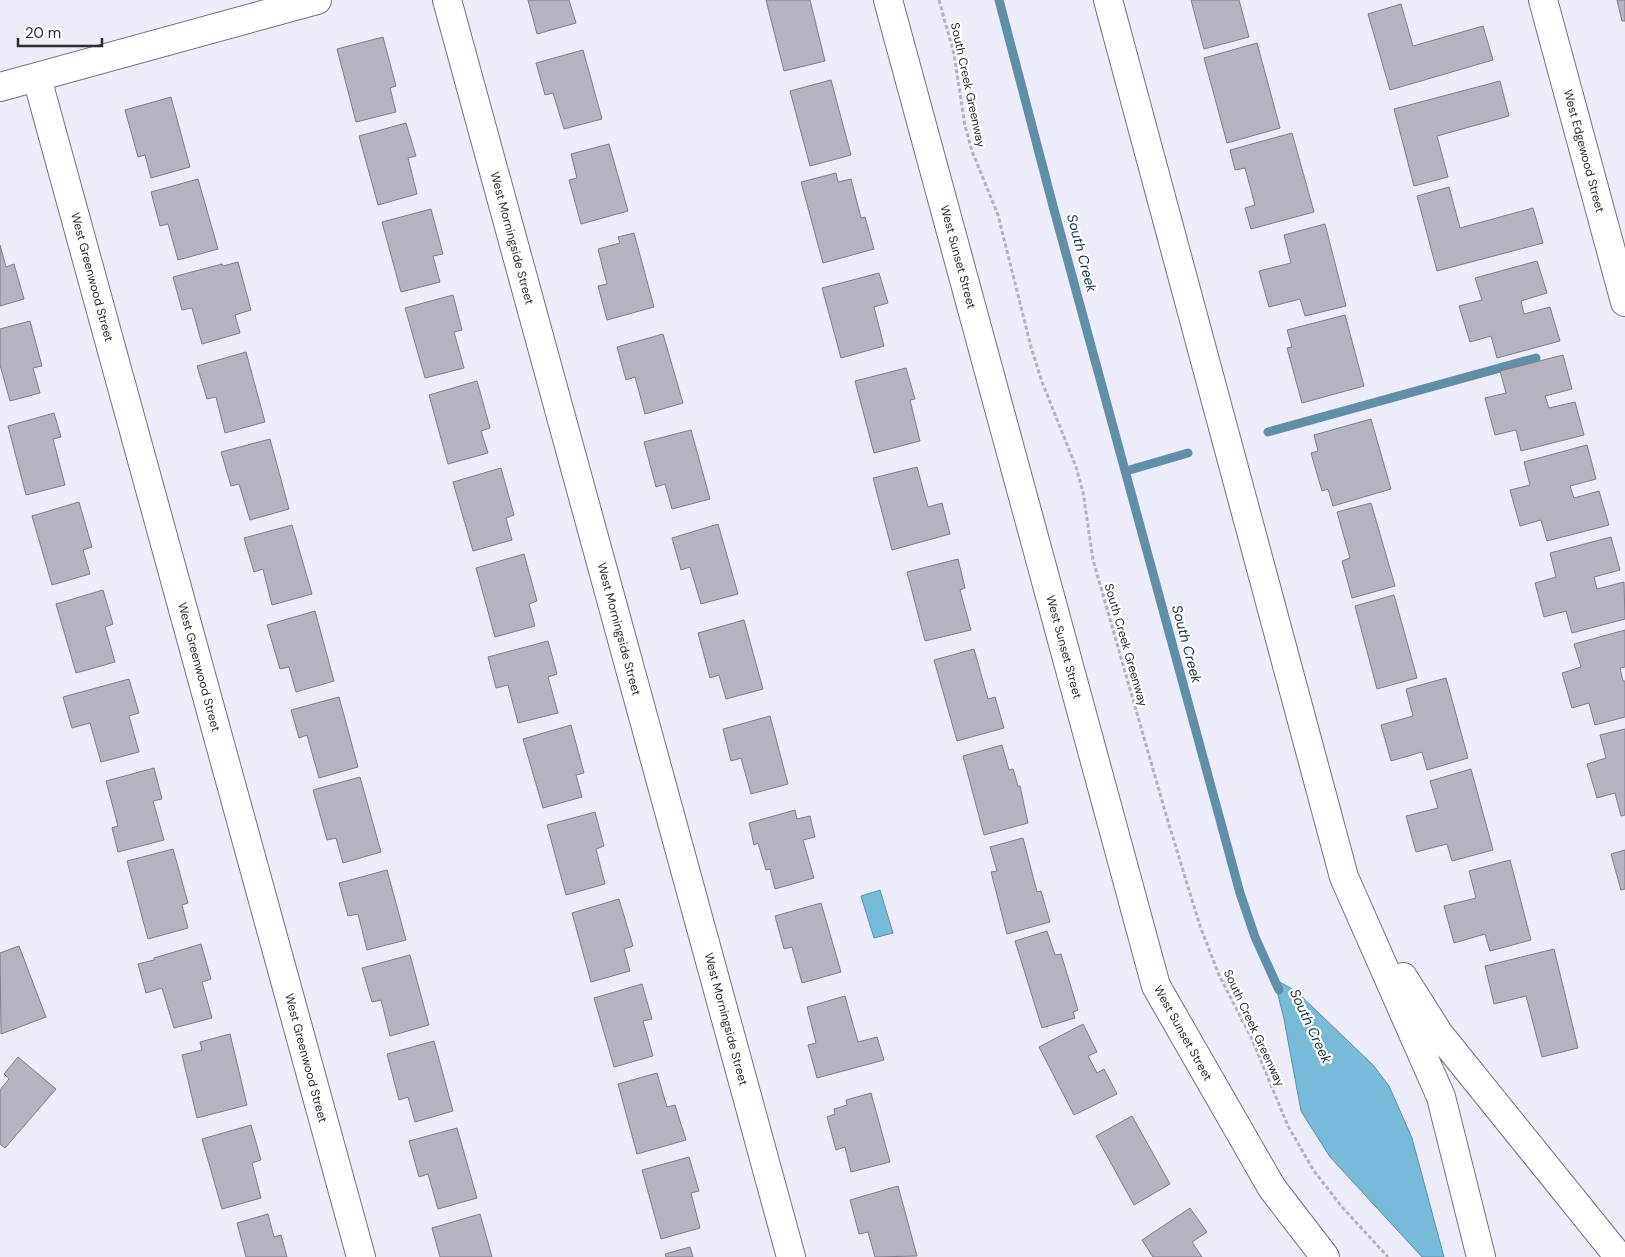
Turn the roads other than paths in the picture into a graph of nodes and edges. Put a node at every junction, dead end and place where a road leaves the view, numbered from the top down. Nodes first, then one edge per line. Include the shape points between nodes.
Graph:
1 (317, 0) edge
2 (447, 0) edge
3 (888, 0) edge
4 (1108, 0) edge
5 (1543, 0) edge
6 (37, 78) junction
7 (0, 87) edge
8 (1625, 302) edge
9 (1344, 877) junction
10 (361, 1257) edge
11 (791, 1257) edge
12 (1325, 1257) edge
13 (1481, 1257) edge
14 (1618, 1257) edge

1 - 6 street
2 - 11 street, West Morningside Street
3 - 12 street, West Sunset Street via 1156,986 1272,1188
4 - 9 street
5 - 8 street, West Edgewood Street
6 - 7 street
6 - 10 street, West Greenwood Street
9 - 13 street via 1441,1097
9 - 14 street via 1439,1034

